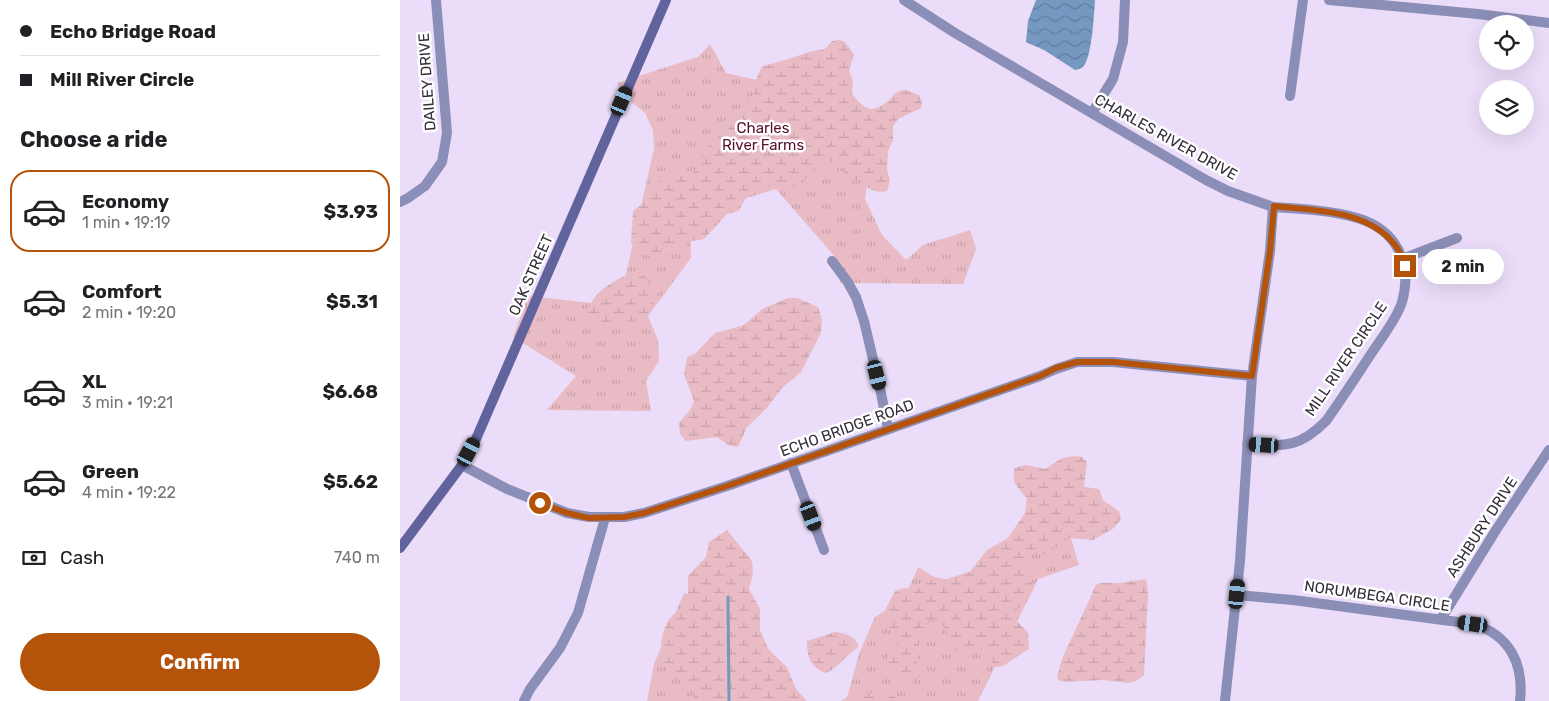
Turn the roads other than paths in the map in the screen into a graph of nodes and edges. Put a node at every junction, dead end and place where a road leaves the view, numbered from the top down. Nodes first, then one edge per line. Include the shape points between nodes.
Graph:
1 (436, 0) edge
2 (666, 0) edge
3 (904, 0) edge
4 (1125, 0) edge
5 (1303, 0) edge
6 (1329, 0) edge
7 (1549, 23) edge
8 (1290, 96) dead end
9 (1092, 113) junction
10 (400, 202) edge
11 (1274, 206) junction
12 (1457, 238) dead end
13 (1402, 259) junction
14 (832, 261) dead end
15 (1252, 376) junction
16 (888, 429) junction
17 (1246, 444) junction
18 (1549, 450) edge
19 (791, 464) junction
20 (462, 465) junction
21 (605, 518) junction
22 (400, 548) edge
23 (824, 550) dead end
24 (1237, 594) junction
25 (1441, 620) junction
26 (524, 701) edge
27 (1225, 701) edge
28 (1520, 701) edge

1 - 10 street, DAILEY DRIVE via 447,133 442,162 425,186
2 - 20 main road, OAK STREET
3 - 9 street, CHARLES RIVER DRIVE
4 - 9 street via 1123,42 1113,78
5 - 8 street
6 - 7 street
9 - 11 street, CHARLES RIVER DRIVE via 1206,180
11 - 13 street, MILL RIVER CIRCLE via 1367,222 1388,236
11 - 15 street
12 - 13 street
13 - 17 street, MILL RIVER CIRCLE via 1405,266 1402,303 1326,421 1315,432 1295,443 1282,446
14 - 16 street via 856,297 882,393
15 - 16 street, ECHO BRIDGE ROAD via 1130,363 1077,362
15 - 17 street
16 - 19 street, ECHO BRIDGE ROAD
17 - 24 street
18 - 25 street, ASHBURY DRIVE
19 - 21 street, ECHO BRIDGE ROAD via 644,513
19 - 23 street
20 - 21 street, ECHO BRIDGE ROAD via 540,503 567,513
20 - 22 main road, OAK STREET
21 - 26 street via 578,613 560,648
24 - 25 street, NORUMBEGA CIRCLE
24 - 27 street
25 - 28 street, NORUMBEGA CIRCLE via 1483,626 1503,640 1512,651 1520,676

